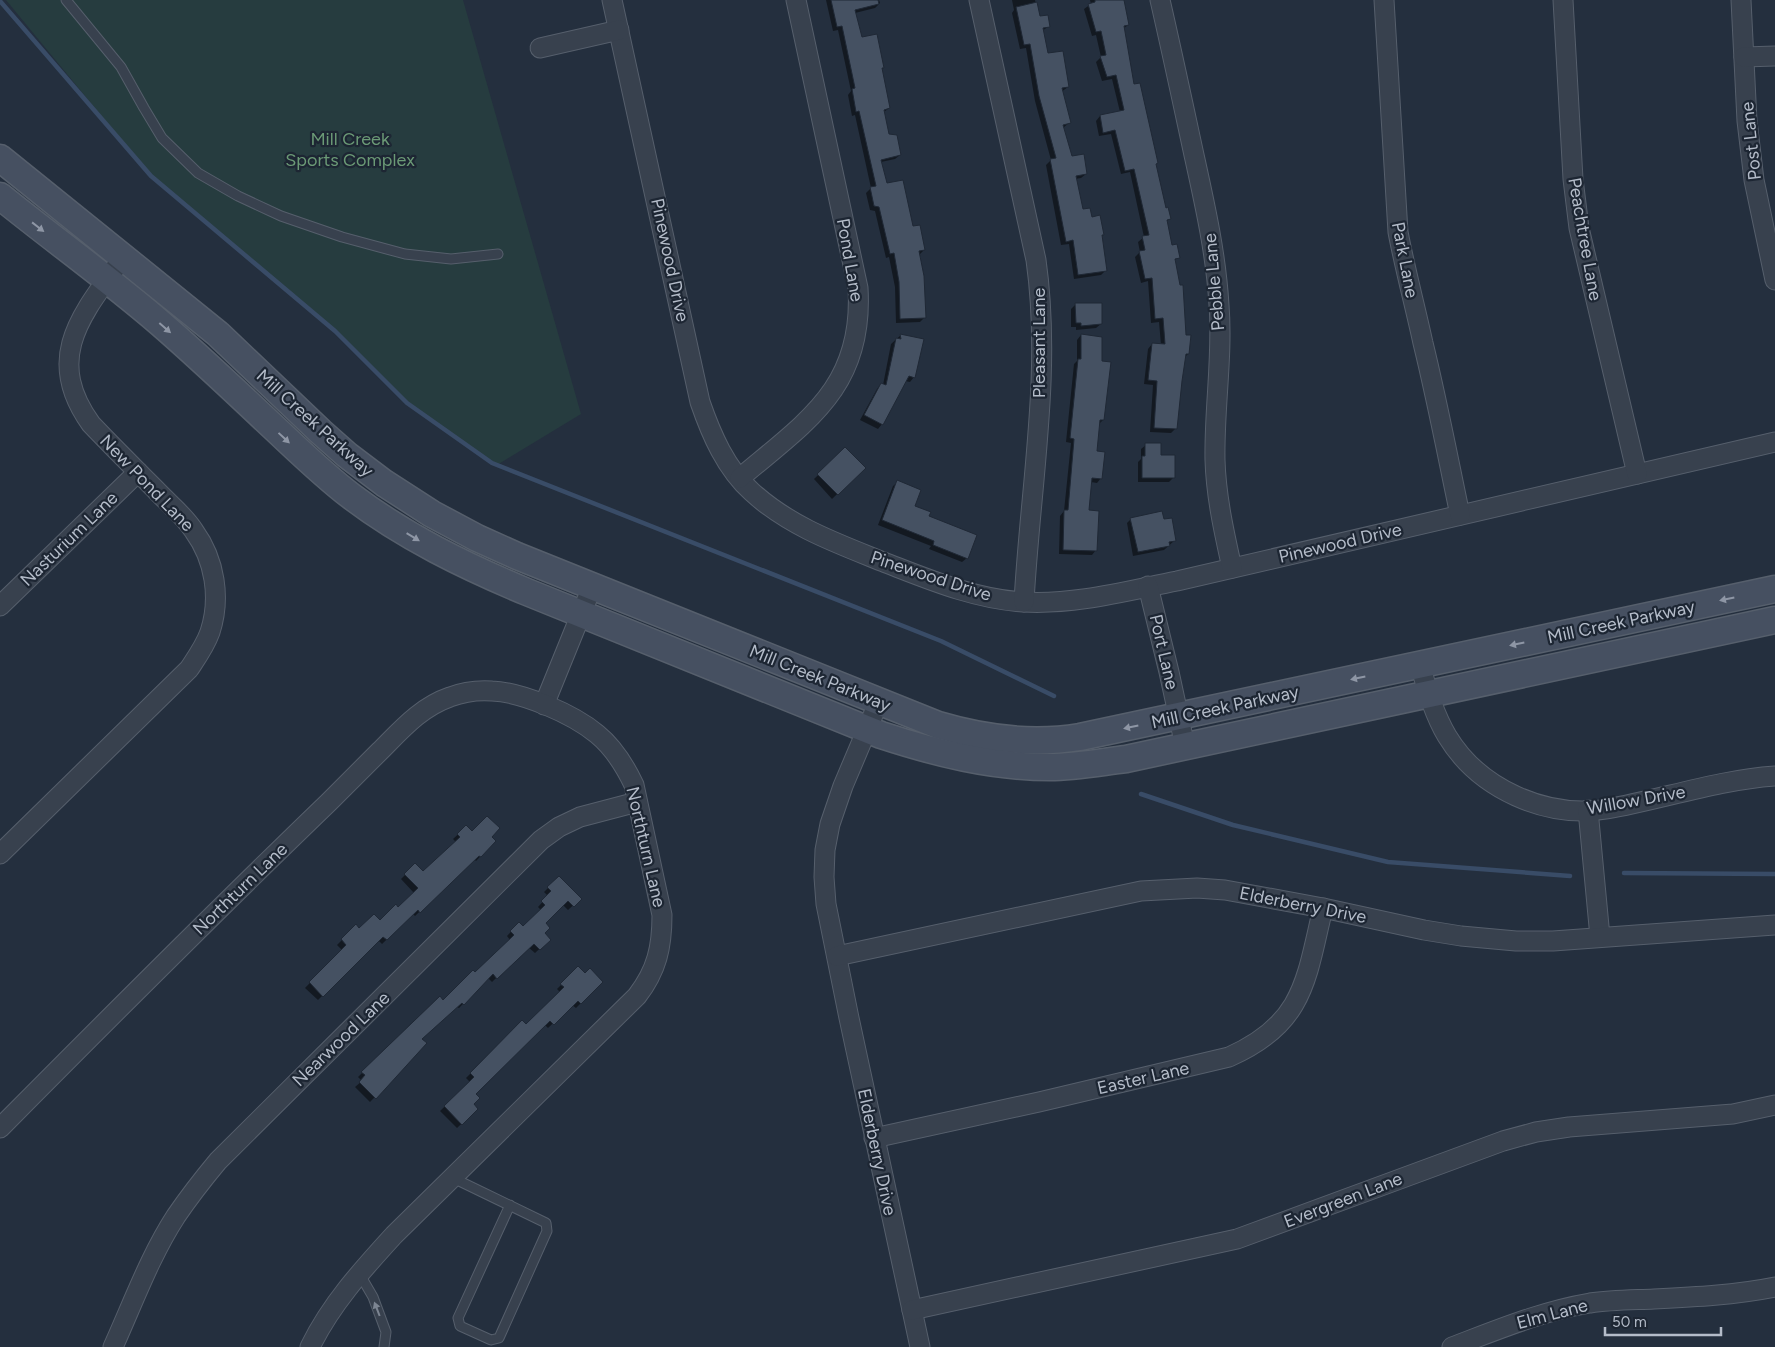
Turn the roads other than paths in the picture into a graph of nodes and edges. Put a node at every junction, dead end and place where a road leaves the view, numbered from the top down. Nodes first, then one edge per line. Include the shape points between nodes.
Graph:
1 (66, 0) edge
2 (612, 0) edge
3 (796, 0) edge
4 (979, 0) edge
5 (1160, 0) edge
6 (1384, 0) edge
7 (1563, 0) edge
8 (1741, 0) edge
9 (619, 30) junction
10 (540, 48) dead end
11 (1775, 56) edge
12 (1744, 57) junction
13 (0, 158) edge
14 (0, 196) edge
15 (498, 254) dead end
16 (124, 256) junction
17 (1773, 258) edge
18 (107, 280) junction
19 (1775, 280) edge
20 (1775, 442) edge
21 (138, 472) junction
22 (1637, 474) junction
23 (740, 478) junction
24 (1460, 515) junction
25 (1232, 568) junction
26 (1148, 586) junction
27 (592, 587) junction
28 (1775, 588) edge
29 (1024, 602) junction
30 (0, 606) edge
31 (581, 614) junction
32 (1775, 620) edge
33 (1420, 665) junction
34 (1429, 694) junction
35 (879, 701) junction
36 (544, 705) junction
37 (1179, 717) junction
38 (866, 729) junction
39 (1184, 746) junction
40 (1775, 776) edge
41 (637, 802) junction
42 (1588, 810) junction
43 (0, 854) edge
44 (1323, 908) junction
45 (1775, 925) edge
46 (1600, 937) junction
47 (837, 956) junction
48 (1775, 1105) edge
49 (0, 1128) edge
50 (874, 1138) junction
51 (453, 1178) junction
52 (510, 1205) junction
53 (359, 1273) junction
54 (1775, 1287) edge
55 (912, 1310) junction
56 (113, 1347) edge
57 (310, 1347) edge
58 (384, 1347) edge
59 (920, 1347) edge
60 (1452, 1347) edge

1 - 15 lane via 121,67 162,138 198,173 281,216 342,237 405,254 451,259
2 - 9 street, Pinewood Drive
3 - 23 street, Pond Lane via 858,288 857,328 843,374 830,395 815,414
4 - 29 street, Pleasant Lane via 1040,291 1042,353
5 - 25 street, Pebble Lane via 1215,256 1220,307 1215,460 1223,528
6 - 24 street, Park Lane via 1398,232
7 - 22 street, Peachtree Lane via 1573,179 1579,228
8 - 12 street, Post Lane
9 - 10 street
9 - 23 street, Pinewood Drive via 700,402 720,450
11 - 12 street
12 - 17 street, Post Lane via 1754,180
13 - 16 main road, Mill Creek Parkway
14 -> 18 main road, Mill Creek Parkway
16 - 18 street, New Pond Lane
16 - 27 main road, Mill Creek Parkway via 218,334 321,432 384,483 477,538
17 - 19 street, Post Lane
18 - 21 street, New Pond Lane via 77,325 69,363 71,383 91,424
18 -> 31 main road, Mill Creek Parkway via 199,358 316,467 389,523 461,564
20 - 22 street, Pinewood Drive
21 - 30 street, Nasturium Lane
21 - 43 street, New Pond Lane via 189,524 203,544 215,584 216,600 209,633 189,668
22 - 24 street, Pinewood Drive
23 - 29 street, Pinewood Drive via 774,510 799,526 851,549 964,592
24 - 25 street, Pinewood Drive
25 - 26 street, Pinewood Drive
26 - 29 street, Pinewood Drive via 1081,600
26 - 37 street, Port Lane
27 - 31 street
27 - 35 main road, Mill Creek Parkway
28 -> 33 main road, Mill Creek Parkway
31 - 36 street
31 - 38 main road, Mill Creek Parkway
32 - 34 main road, Mill Creek Parkway
33 - 34 street, Willow Drive
33 -> 37 main road, Mill Creek Parkway
34 - 39 main road, Mill Creek Parkway
34 - 42 street, Willow Drive via 1447,736 1458,752 1490,781 1529,801 1554,808
37 -> 35 main road, Mill Creek Parkway via 1067,740 1015,741 938,725
35 - 38 street, Elderberry Drive
36 - 41 street, Northturn Lane via 579,720 614,751 634,785
36 - 49 street, Northturn Lane via 516,694 468,692 435,703 415,716
37 - 39 street, Port Lane
38 - 39 main road, Mill Creek Parkway via 919,748 958,757 1036,767 1126,759
38 - 47 street, Elderberry Drive via 833,814 825,850 826,904
40 - 42 street, Willow Drive
41 - 51 street, Northturn Lane via 662,915 662,937 656,965 637,996
41 - 56 street, Nearwood Lane via 580,817 541,840 218,1162 175,1217
42 - 46 street
44 - 46 street, Elderberry Drive via 1461,936 1516,941
44 - 47 street, Elderberry Drive via 1225,890 1141,891
44 - 50 street, Easter Lane via 1306,980 1294,1005 1272,1032 1249,1048 1220,1059
45 - 46 street, Elderberry Drive
47 - 50 street, Elderberry Drive
48 - 55 street, Evergreen Lane via 1733,1114 1536,1132 1503,1141 1237,1239
50 - 55 street, Elderberry Drive
51 - 52 lane
51 - 53 street, Northturn Lane
52 - 52 lane via 546,1223 547,1231 499,1338 491,1340 460,1326 458,1318
53 - 57 street, Northturn Lane via 336,1303
58 -> 53 lane via 386,1332 373,1297
54 - 60 street, Elm Lane via 1719,1295 1619,1300 1564,1308
55 - 59 street, Elderberry Drive

